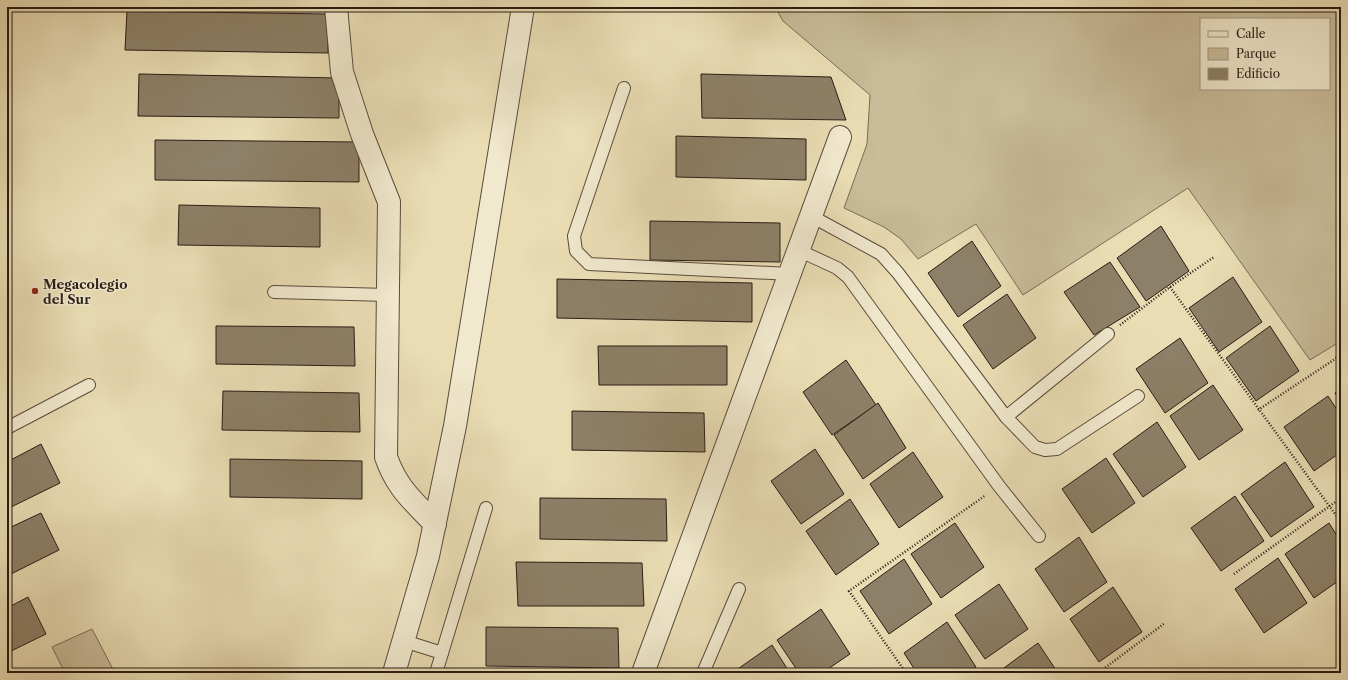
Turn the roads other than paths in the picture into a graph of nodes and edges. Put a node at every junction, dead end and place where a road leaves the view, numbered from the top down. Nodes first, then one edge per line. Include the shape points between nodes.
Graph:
1 (336, 7) edge
2 (523, 7) edge
3 (624, 88) dead end
4 (840, 137) dead end
5 (811, 216) junction
6 (798, 250) junction
7 (790, 274) junction
8 (274, 292) dead end
9 (388, 295) junction
10 (1108, 334) road end
11 (89, 385) dead end
12 (1138, 396) dead end
13 (1006, 417) junction
14 (7, 428) edge
15 (486, 508) dead end
16 (434, 524) junction
17 (1039, 536) dead end
18 (739, 589) dead end
19 (404, 641) junction
20 (442, 653) junction
21 (394, 673) edge
22 (436, 673) edge
23 (643, 673) edge
24 (703, 673) edge

1 - 9 street via 342,72 362,134 389,202
2 - 16 street via 458,410
3 - 7 lane via 574,236 576,251 589,264
4 - 5 street
5 - 6 street
5 - 13 lane via 881,254
6 - 7 street
6 - 17 lane via 837,268 848,277 999,486
7 - 23 street
8 - 9 lane
9 - 16 street via 386,457 393,477 403,491
10 - 13 lane
11 - 14 lane
12 - 13 lane via 1057,449 1045,450 1035,447
15 - 20 lane
16 - 19 street via 428,556
18 - 24 lane
19 - 20 lane
19 - 21 street
20 - 22 lane

